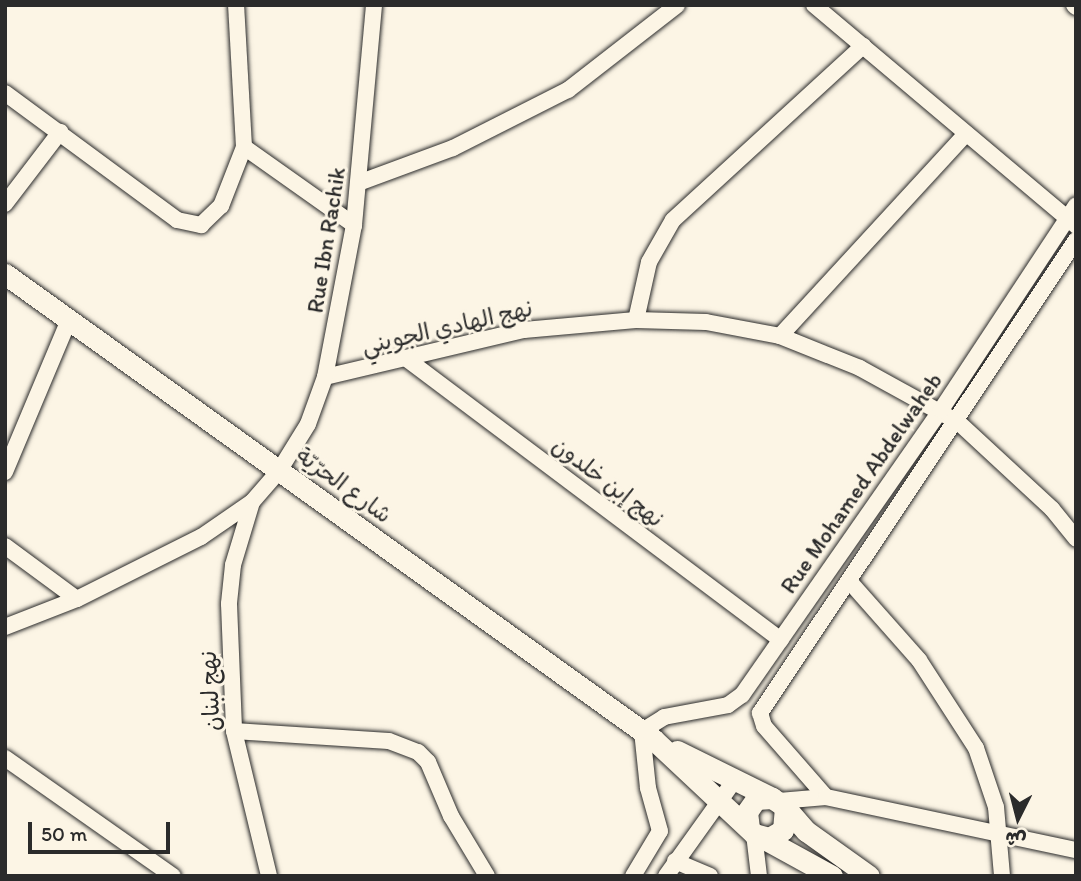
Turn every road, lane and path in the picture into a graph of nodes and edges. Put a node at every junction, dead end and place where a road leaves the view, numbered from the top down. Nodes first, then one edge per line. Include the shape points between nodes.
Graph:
1 (236, 5) edge
2 (374, 5) edge
3 (677, 5) edge
4 (814, 5) edge
5 (863, 46) junction
6 (5, 93) edge
7 (60, 132) junction
8 (966, 134) junction
9 (244, 147) junction
10 (361, 182) junction
11 (5, 204) edge
12 (1076, 205) edge
13 (1071, 223) edge
14 (354, 225) junction
15 (1076, 240) edge
16 (5, 274) edge
17 (69, 320) junction
18 (636, 320) junction
19 (780, 336) junction
20 (408, 360) junction
21 (325, 377) junction
22 (940, 410) junction
23 (958, 422) junction
24 (279, 471) junction
25 (5, 472) edge
26 (252, 502) junction
27 (1076, 539) edge
28 (5, 546) edge
29 (850, 582) junction
30 (77, 598) junction
31 (5, 627) edge
32 (781, 640) junction
33 (234, 731) junction
34 (647, 735) junction
35 (5, 758) edge
36 (734, 781) junction
37 (827, 797) junction
38 (719, 801) junction
39 (779, 802) junction
40 (755, 833) junction
41 (1001, 836) junction
42 (1076, 850) edge
43 (675, 861) junction
44 (173, 876) edge
45 (269, 876) edge
46 (486, 876) edge
47 (633, 876) edge
48 (666, 876) edge
49 (710, 876) edge
50 (759, 876) edge
51 (832, 876) edge
52 (869, 876) edge
53 (1002, 876) edge

1 - 9 street
2 - 10 street, Rue Ibn Rachik
3 - 10 street via 568,90 453,148
4 - 5 street
5 - 8 street
5 - 18 street via 673,220 649,262
6 - 7 street
7 - 9 street via 177,220 201,225 221,205
7 - 11 street
8 - 13 street
8 - 19 street
9 - 14 street
10 - 14 street, Rue Ibn Rachik
12 - 13 street, Rue Mohamed Abdelwaheb
13 - 22 street, Rue Mohamed Abdelwaheb
14 - 21 street, Rue Ibn Rachik
15 - 23 street
16 - 17 street, شارع الحرّيّة
17 - 24 street, شارع الحرّيّة
17 - 25 street
18 - 19 street, نهج الهادي الجويني via 706,322
18 - 20 street, نهج الهادي الجويني via 524,330
19 - 22 street, نهج الهادي الجويني via 860,368
20 - 21 street, نهج الهادي الجويني
20 - 32 street, نهج إبن خلدون
21 - 24 street, Rue Ibn Rachik via 308,424
22 - 23 street, نهج الهادي الجويني
22 - 32 street, Rue Mohamed Abdelwaheb
23 - 27 street, نهج الهادي الجويني via 1052,509
23 - 29 street
24 - 26 street, Rue Ibn Rachik
24 - 34 street, شارع الحرّيّة
26 - 30 street via 201,537
26 - 33 street, نهج لبنان via 233,565 229,604
28 - 30 street
29 - 37 street via 760,713 764,726
29 - 41 street via 951,703 987,773
30 - 31 street
32 - 34 street, Rue Mohamed Abdelwaheb via 737,701 664,717
33 - 45 street, نهج لبنان
33 - 46 street via 389,741 418,752 428,762 451,816
34 - 36 street
34 - 38 street
34 - 47 street via 648,788 660,831
35 - 44 street
36 - 38 street
36 - 39 street
37 - 39 street
37 - 41 street
38 - 40 street
38 - 43 street
39 - 40 street via 783,830
39 - 40 street via 750,805
39 - 52 street via 806,831
40 - 50 street
40 - 51 street
41 - 42 street
41 - 53 street
43 - 48 street
43 - 49 street

